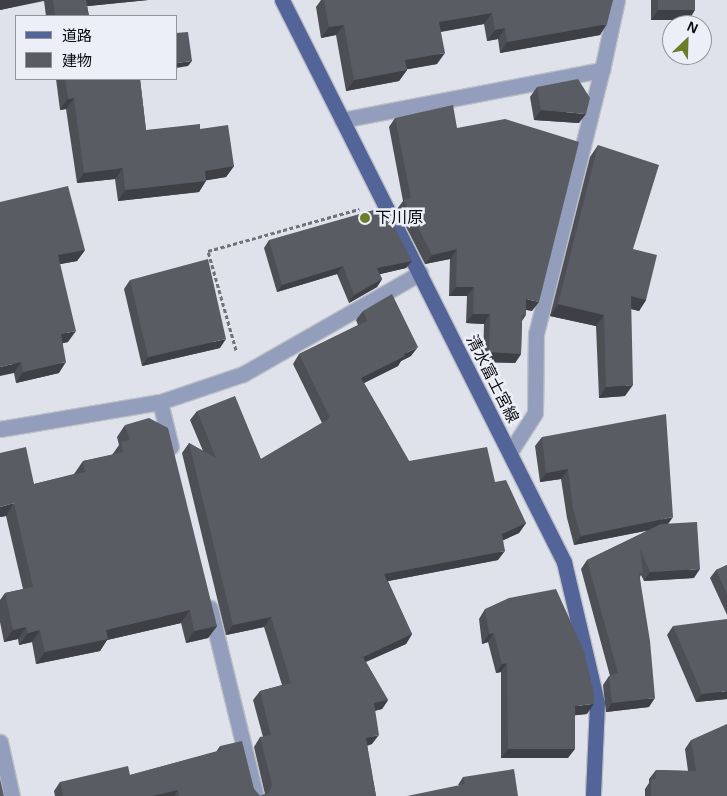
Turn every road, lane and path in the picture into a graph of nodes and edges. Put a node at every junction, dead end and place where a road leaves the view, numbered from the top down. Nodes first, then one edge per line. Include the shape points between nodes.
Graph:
1 (282, 0) edge
2 (617, 0) edge
3 (602, 70) junction
4 (342, 120) junction
5 (383, 202) junction
6 (420, 274) junction
7 (243, 374) junction
8 (160, 402) junction
9 (0, 429) edge
10 (510, 452) junction
11 (174, 459) edge
12 (207, 594) edge
13 (0, 742) edge
14 (12, 796) edge
15 (256, 796) edge
16 (593, 796) edge

1 - 4 main road, 清水富士宮線
2 - 3 street
3 - 4 street
3 - 10 street via 536,334 535,413
4 - 5 main road, 清水富士宮線
5 - 6 main road, 清水富士宮線
5 - 7 path via 208,251
6 - 7 street
6 - 10 main road, 清水富士宮線
7 - 8 street
8 - 9 street
8 - 11 street
10 - 16 main road, 清水富士宮線 via 564,562 597,703
12 - 15 street
13 - 14 street

